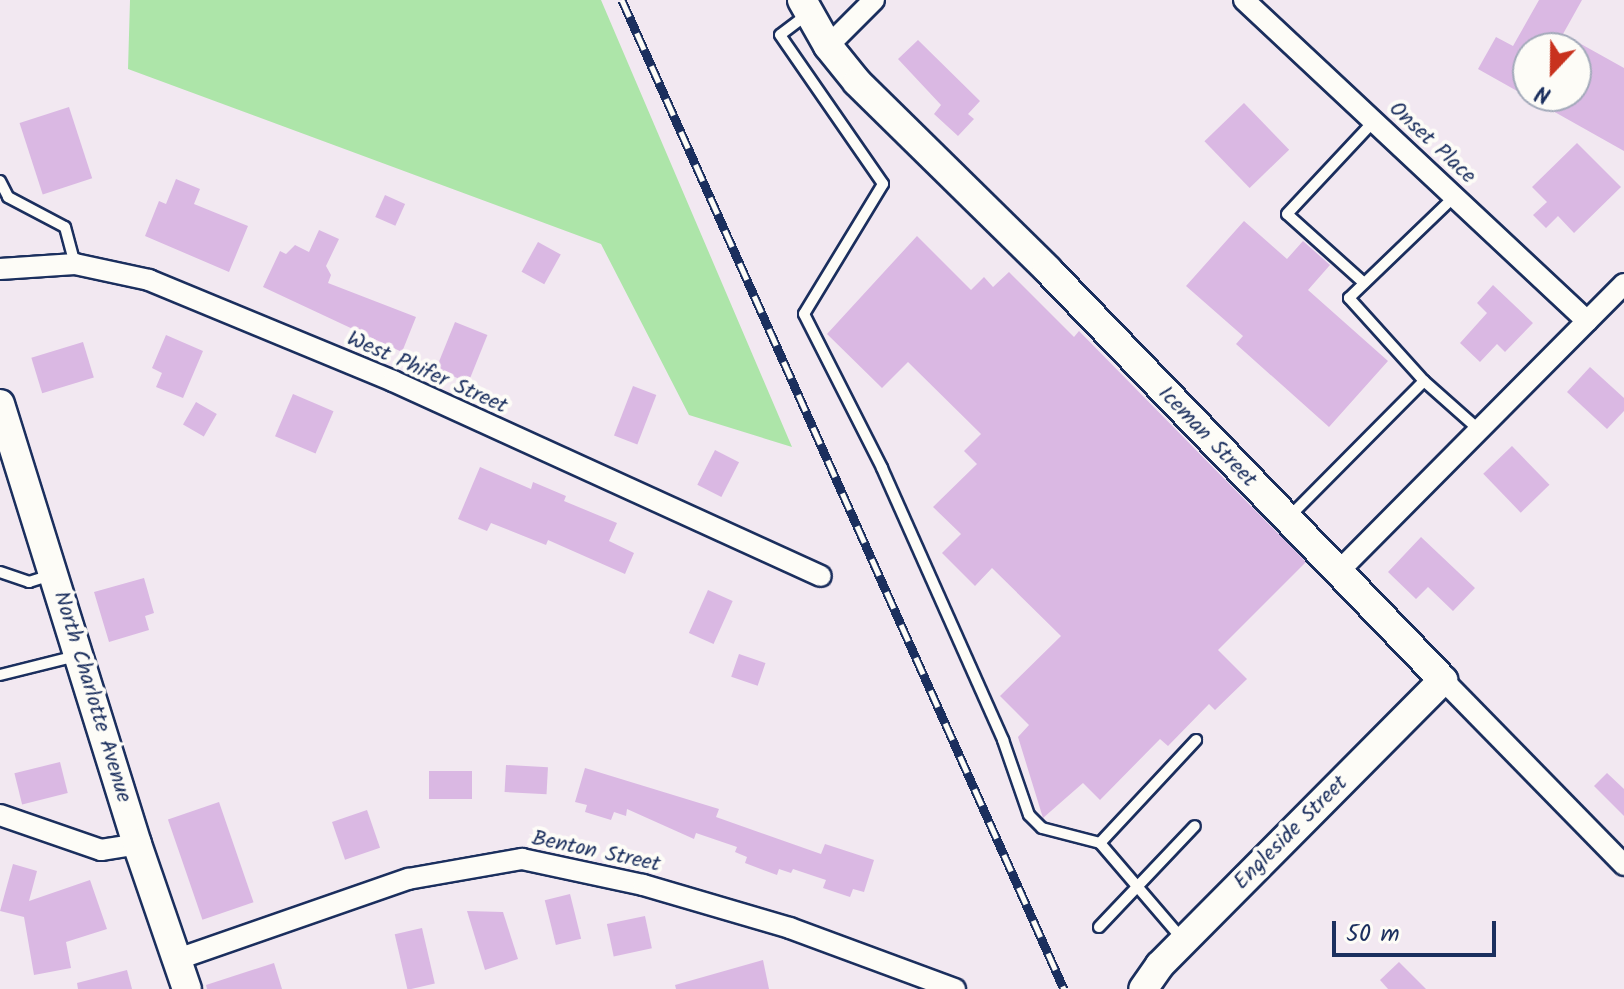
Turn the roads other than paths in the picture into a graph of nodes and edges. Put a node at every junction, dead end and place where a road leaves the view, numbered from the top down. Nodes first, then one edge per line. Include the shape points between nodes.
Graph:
1 (874, 0) edge
2 (1244, 0) edge
3 (806, 6) edge
4 (828, 46) junction
5 (1374, 121) junction
6 (0, 181) edge
7 (1454, 197) junction
8 (75, 264) junction
9 (0, 269) edge
10 (1364, 283) junction
11 (1624, 284) edge
12 (1587, 321) junction
13 (1424, 381) junction
14 (0, 404) edge
15 (1478, 429) junction
16 (1287, 520) junction
17 (0, 572) edge
18 (1338, 572) junction
19 (54, 574) junction
20 (821, 576) dead end
21 (81, 655) junction
22 (0, 675) edge
23 (1443, 680) junction
24 (1196, 740) dead end
25 (0, 815) edge
26 (1195, 826) dead end
27 (1100, 843) junction
28 (137, 844) junction
29 (1624, 865) edge
30 (1137, 887) junction
31 (1099, 927) dead end
32 (1184, 941) junction
33 (178, 959) junction
34 (187, 989) edge
35 (955, 989) edge
36 (1143, 989) edge

1 - 4 street
2 - 5 street, Onset Place
3 - 4 main road, Iceman Street
3 - 27 lane via 780,35 883,184 804,314 902,512 1003,740 1029,815 1042,828
4 - 16 main road, Iceman Street via 857,82 1047,269
5 - 7 street, Onset Place
5 - 10 lane via 1287,214
6 - 8 lane via 8,197 65,227
7 - 10 lane
7 - 12 street, Onset Place
8 - 9 street, West Phifer Street
8 - 20 street, West Phifer Street via 149,280 393,381
10 - 13 lane via 1349,298
11 - 12 street
12 - 15 street
13 - 15 lane
13 - 16 lane
14 - 19 main road, North Charlotte Avenue
15 - 18 street
16 - 18 main road, Iceman Street
17 - 19 lane via 29,582
18 - 23 main road, Iceman Street
19 - 21 main road, North Charlotte Avenue
21 - 22 lane
21 - 28 main road, North Charlotte Avenue
23 - 29 street, Iceman Street
23 - 32 main road, Engleside Street
24 - 27 lane
25 - 28 street via 101,850
26 - 30 lane
27 - 30 lane
28 - 33 main road, North Charlotte Avenue
30 - 31 lane
30 - 32 lane
32 - 36 main road, Engleside Street
33 - 34 main road, North Charlotte Avenue
33 - 35 street, Benton Street via 408,879 522,859 643,885 790,928

